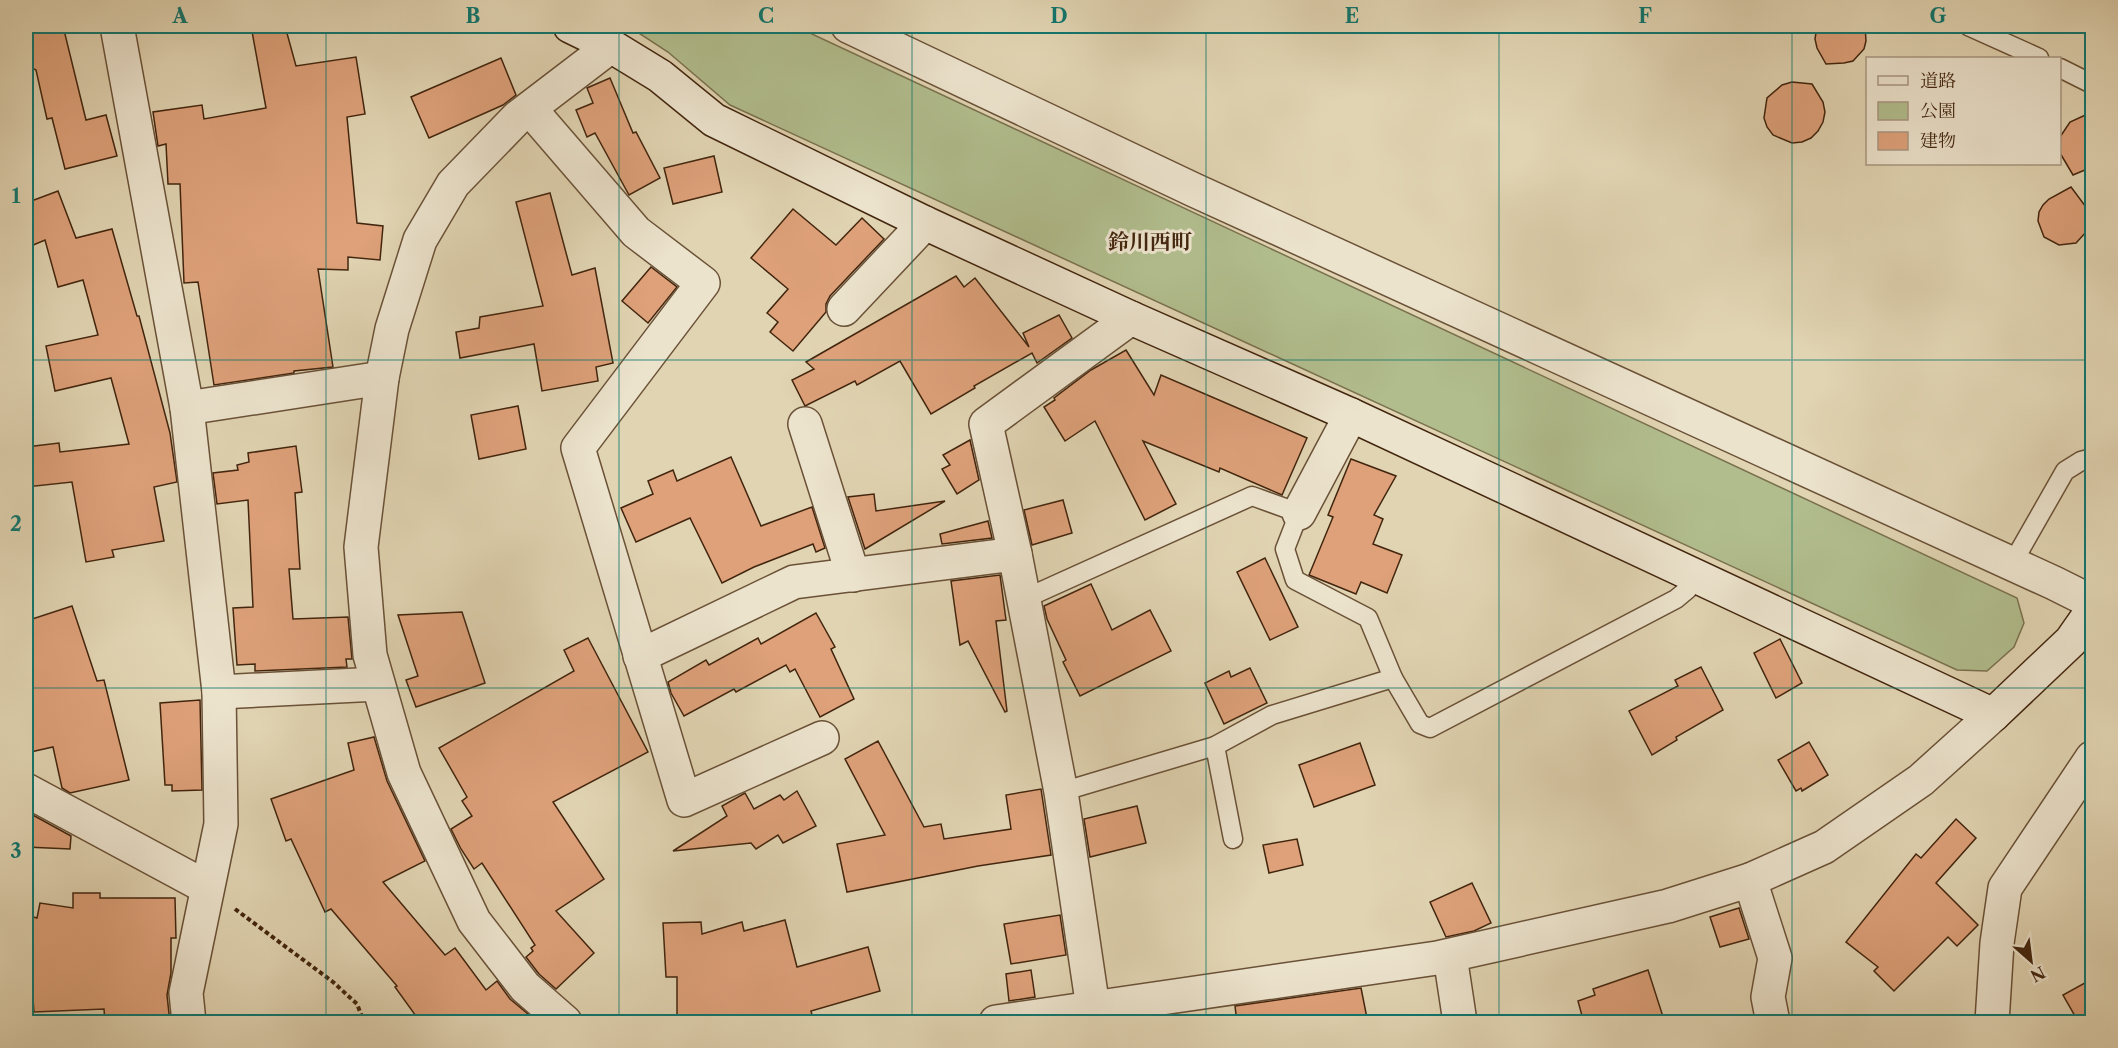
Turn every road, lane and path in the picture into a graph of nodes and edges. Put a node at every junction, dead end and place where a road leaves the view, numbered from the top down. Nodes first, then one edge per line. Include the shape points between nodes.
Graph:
1 (117, 26) edge
2 (570, 26) edge
3 (848, 26) edge
4 (1968, 26) edge
5 (611, 46) junction
6 (2037, 57) edge
7 (2061, 68) edge
8 (2092, 84) edge
9 (530, 109) junction
10 (925, 223) junction
11 (844, 309) dead end
12 (1131, 318) junction
13 (382, 378) junction
14 (187, 408) junction
15 (1351, 415) junction
16 (805, 424) dead end
17 (2092, 458) edge
18 (1299, 513) junction
19 (1015, 554) junction
20 (2012, 564) junction
21 (853, 575) junction
22 (1697, 575) junction
23 (1024, 599) junction
24 (2092, 602) edge
25 (2092, 611) edge
26 (640, 656) junction
27 (1394, 678) junction
28 (378, 684) junction
29 (219, 692) junction
30 (1994, 715) junction
31 (822, 738) dead end
32 (1215, 746) junction
33 (2092, 758) edge
34 (26, 790) edge
35 (1061, 792) junction
36 (1233, 839) dead end
37 (1750, 880) junction
38 (206, 887) junction
39 (1450, 956) junction
40 (1093, 1016) edge
41 (189, 1023) edge
42 (364, 1023) edge
43 (565, 1023) edge
44 (996, 1023) edge
45 (1460, 1023) edge
46 (1773, 1023) edge
47 (1992, 1023) edge

1 - 14 street
2 - 5 street
3 - 20 street via 1194,190
4 - 6 lane
5 - 9 street
5 - 10 street via 660,76 714,120
7 - 8 lane
9 - 13 street via 453,184 420,240 392,329
9 - 26 street via 636,232 703,283 578,448
10 - 11 street
10 - 12 street
12 - 15 street
12 - 19 street via 986,424
13 - 14 street
13 - 28 street via 361,547 370,655
14 - 29 street
15 - 18 street
15 - 22 street
16 - 21 street
17 - 20 lane via 2065,471
18 - 23 lane via 1252,496
18 - 27 lane via 1285,549 1295,580 1368,618
19 - 21 street
19 - 23 street
20 - 24 street
21 - 26 street via 794,582
22 - 27 lane via 1676,599 1430,728 1420,724
22 - 30 street
23 - 35 street
25 - 30 street via 2072,641
26 - 31 street via 684,800
27 - 32 lane via 1272,715
28 - 29 street
28 - 43 street via 404,773 474,921 525,987
29 - 38 street via 220,824
30 - 37 street via 1922,780 1824,847
32 - 35 lane
32 - 36 lane
33 - 47 street via 2005,888
34 - 38 street
35 - 40 street
37 - 39 street via 1668,906
37 - 46 street via 1775,958 1768,997
38 - 41 street via 186,993
38 - 42 path via 333,982 357,1004
39 - 40 street
39 - 45 street
40 - 44 street

